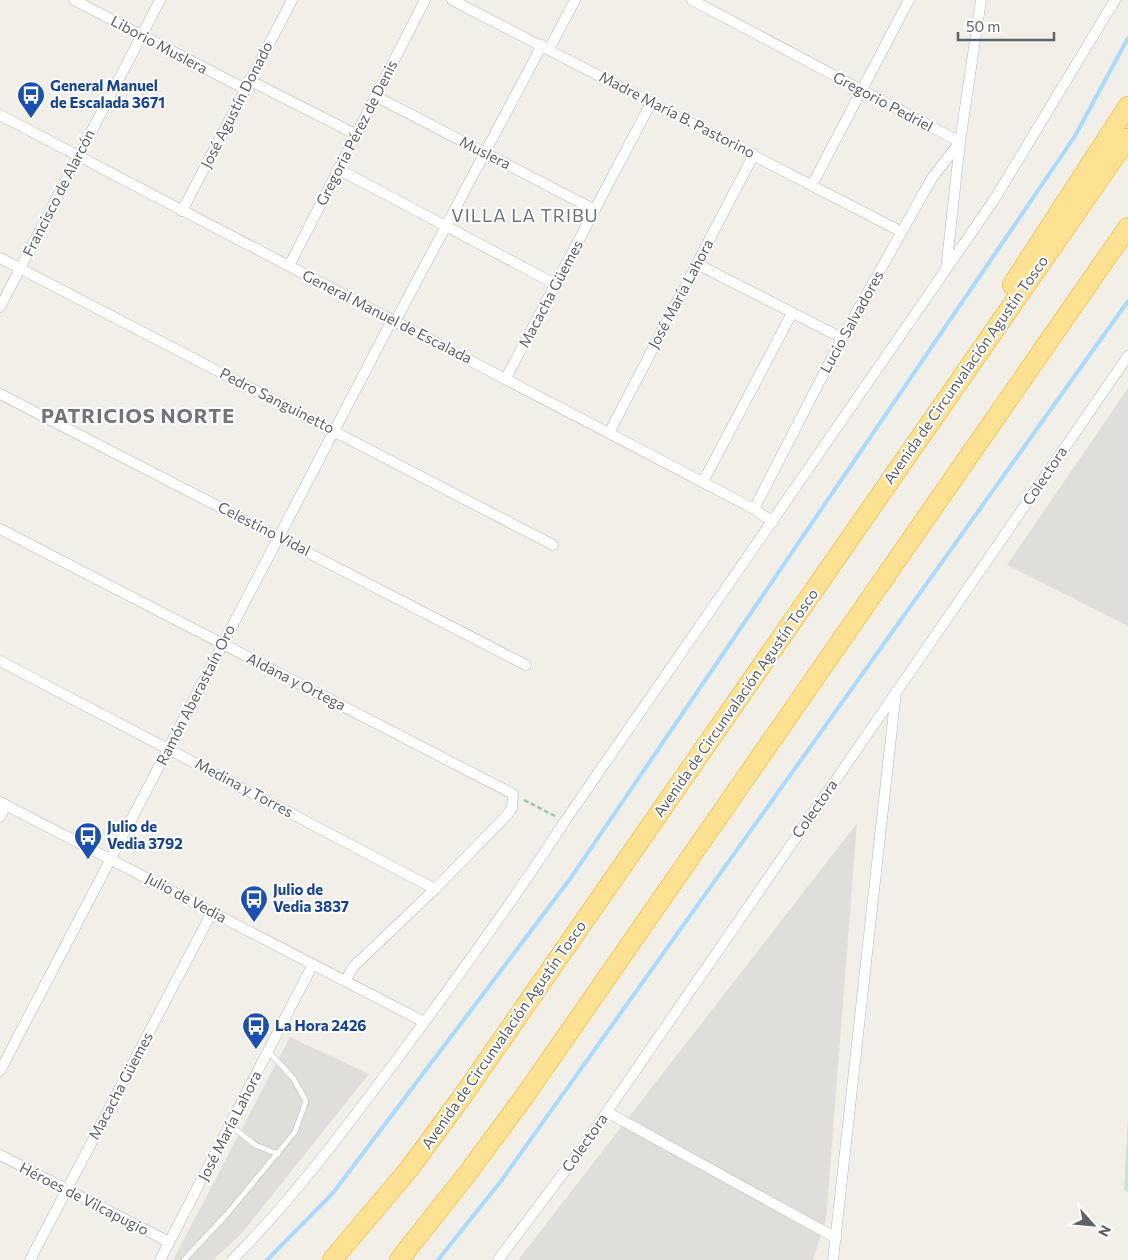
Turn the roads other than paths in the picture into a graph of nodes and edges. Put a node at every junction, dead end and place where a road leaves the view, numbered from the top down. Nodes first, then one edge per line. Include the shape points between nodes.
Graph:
1 (74, 0) edge
2 (160, 0) edge
3 (292, 0) edge
4 (425, 0) edge
5 (452, 0) edge
6 (574, 0) edge
7 (692, 0) edge
8 (909, 0) edge
9 (981, 0) edge
10 (1114, 0) edge
11 (142, 35) junction
12 (545, 47) junction
13 (247, 85) junction
14 (862, 91) junction
15 (375, 96) junction
16 (651, 103) junction
17 (1128, 106) edge
18 (0, 115) edge
19 (355, 134) junction
20 (1128, 138) edge
21 (960, 142) junction
22 (485, 154) junction
23 (754, 154) junction
24 (78, 156) junction
25 (338, 169) junction
26 (812, 185) junction
27 (595, 210) junction
28 (182, 211) junction
29 (446, 226) junction
30 (1128, 227) edge
31 (902, 232) junction
32 (0, 258) edge
33 (697, 264) junction
34 (289, 266) junction
35 (20, 268) junction
36 (946, 271) junction
37 (556, 284) junction
38 (0, 307) edge
39 (792, 313) junction
40 (393, 321) junction
41 (842, 338) junction
42 (1128, 356) edge
43 (506, 378) junction
44 (958, 381) junction
45 (0, 394) edge
46 (334, 430) junction
47 (609, 433) junction
48 (703, 482) junction
49 (754, 508) junction
50 (773, 522) junction
51 (0, 529) edge
52 (278, 536) junction
53 (553, 545) dead end
54 (222, 644) junction
55 (0, 661) edge
56 (526, 665) dead end
57 (896, 691) junction
58 (168, 748) junction
59 (3, 803) edge
60 (0, 817) edge
61 (111, 859) junction
62 (435, 889) junction
63 (212, 912) junction
64 (313, 964) junction
65 (345, 981) junction
66 (424, 1022) junction
67 (268, 1051) junction
68 (0, 1071) edge
69 (607, 1112) junction
70 (230, 1125) junction
71 (0, 1154) edge
72 (278, 1154) junction
73 (66, 1189) junction
74 (836, 1238) junction
75 (169, 1242) junction
76 (30, 1260) edge
77 (160, 1260) edge
78 (184, 1260) edge
79 (232, 1260) edge
80 (332, 1260) edge
81 (399, 1260) edge
82 (498, 1260) edge
83 (833, 1260) edge

1 - 11 street, Liborio Muslera
2 - 11 street, Francisco de Alarcón
3 - 13 street, José Agustín Donado
4 - 15 street, Gregoria Pérez de Denis
5 - 12 street, Madre María B. Pastorino
6 - 12 street, Ramón Aberastaín Oro
7 - 14 street, Gregorio Pedriel
8 - 14 street
9 - 21 street
10 - 36 street via 994,200
11 - 13 street, Liborio Muslera
11 - 24 street, Francisco de Alarcón
12 - 16 street, Madre María B. Pastorino
12 - 22 street, Ramón Aberastaín Oro
13 - 19 street, Liborio Muslera
13 - 28 street, José Agustín Donado
14 - 21 street, Gregorio Pedriel
14 - 26 street
15 - 19 street, Gregoria Pérez de Denis
15 - 22 street, Muslera
16 - 23 street, Madre María B. Pastorino
16 - 27 street, Macacha Güemes
17 - 44 highway via 1026,261
18 - 24 street, General Manuel de Escalada
19 - 25 street, Gregoria Pérez de Denis
20 - 44 highway, Avenida de Circunvalación Agustín Tosco
21 - 31 street, Lucio Salvadores via 932,178
21 - 36 street
22 - 27 street, Muslera
22 - 29 street, Ramón Aberastaín Oro
23 - 26 street, Madre María B. Pastorino
23 - 33 street, José María Lahora
24 - 28 street, General Manuel de Escalada
24 - 35 street, Francisco de Alarcón
25 - 29 street
25 - 34 street, Gregoria Pérez de Denis
26 - 31 street, Madre María B. Pastorino
27 - 37 street, Macacha Güemes
28 - 34 street, General Manuel de Escalada
29 - 37 street
29 - 40 street, Ramón Aberastaín Oro
30 - 81 highway via 524,1097
31 - 41 street, Lucio Salvadores
32 - 35 street, Pedro Sanguinetto
33 - 39 street
33 - 47 street, José María Lahora
34 - 40 street, General Manuel de Escalada
35 - 38 street, Francisco de Alarcón
35 - 46 street, Pedro Sanguinetto
36 - 50 street
37 - 43 street, Macacha Güemes
39 - 41 street
39 - 48 street
40 - 43 street, General Manuel de Escalada
40 - 46 street, Ramón Aberastaín Oro
41 - 49 street, Lucio Salvadores
42 - 57 street, Colectora
43 - 47 street, General Manuel de Escalada
44 - 80 highway, Avenida de Circunvalación Agustín Tosco via 469,1086 409,1169
45 - 52 street, Celestino Vidal
46 - 52 street, Ramón Aberastaín Oro
46 - 53 street, Pedro Sanguinetto
47 - 48 street, General Manuel de Escalada
48 - 49 street, General Manuel de Escalada
49 - 50 street, General Manuel de Escalada
50 - 66 street via 526,883
51 - 54 street, Aldana y Ortega
52 - 54 street, Ramón Aberastaín Oro
52 - 56 street, Celestino Vidal
54 - 58 street, Ramón Aberastaín Oro
54 - 62 street, Aldana y Ortega via 513,794 512,808 507,815
55 - 58 street, Medina y Torres
57 - 69 street, Colectora
57 - 74 street
58 - 61 street, Ramón Aberastaín Oro
58 - 62 street, Medina y Torres
59 - 60 street
59 - 61 street, Julio de Vedia
61 - 63 street, Julio de Vedia
61 - 68 street, Ramón Aberastaín Oro
62 - 65 street via 354,966
63 - 64 street, Julio de Vedia
63 - 73 street, Macacha Güemes
64 - 65 street, Julio de Vedia
64 - 67 street, José María Lahora
65 - 66 street, Julio de Vedia
66 - 79 street via 319,1162
67 - 70 street, José María Lahora
67 - 72 lane via 293,1078 306,1101 295,1132
69 - 74 street
69 - 82 street, Colectora
70 - 72 lane via 255,1145
70 - 75 street, José María Lahora
71 - 73 street, Héroes de Vilcapugio
72 - 78 lane
73 - 75 street, Héroes de Vilcapugio
73 - 76 street, Macacha Güemes
74 - 83 street
75 - 77 street, José María Lahora

